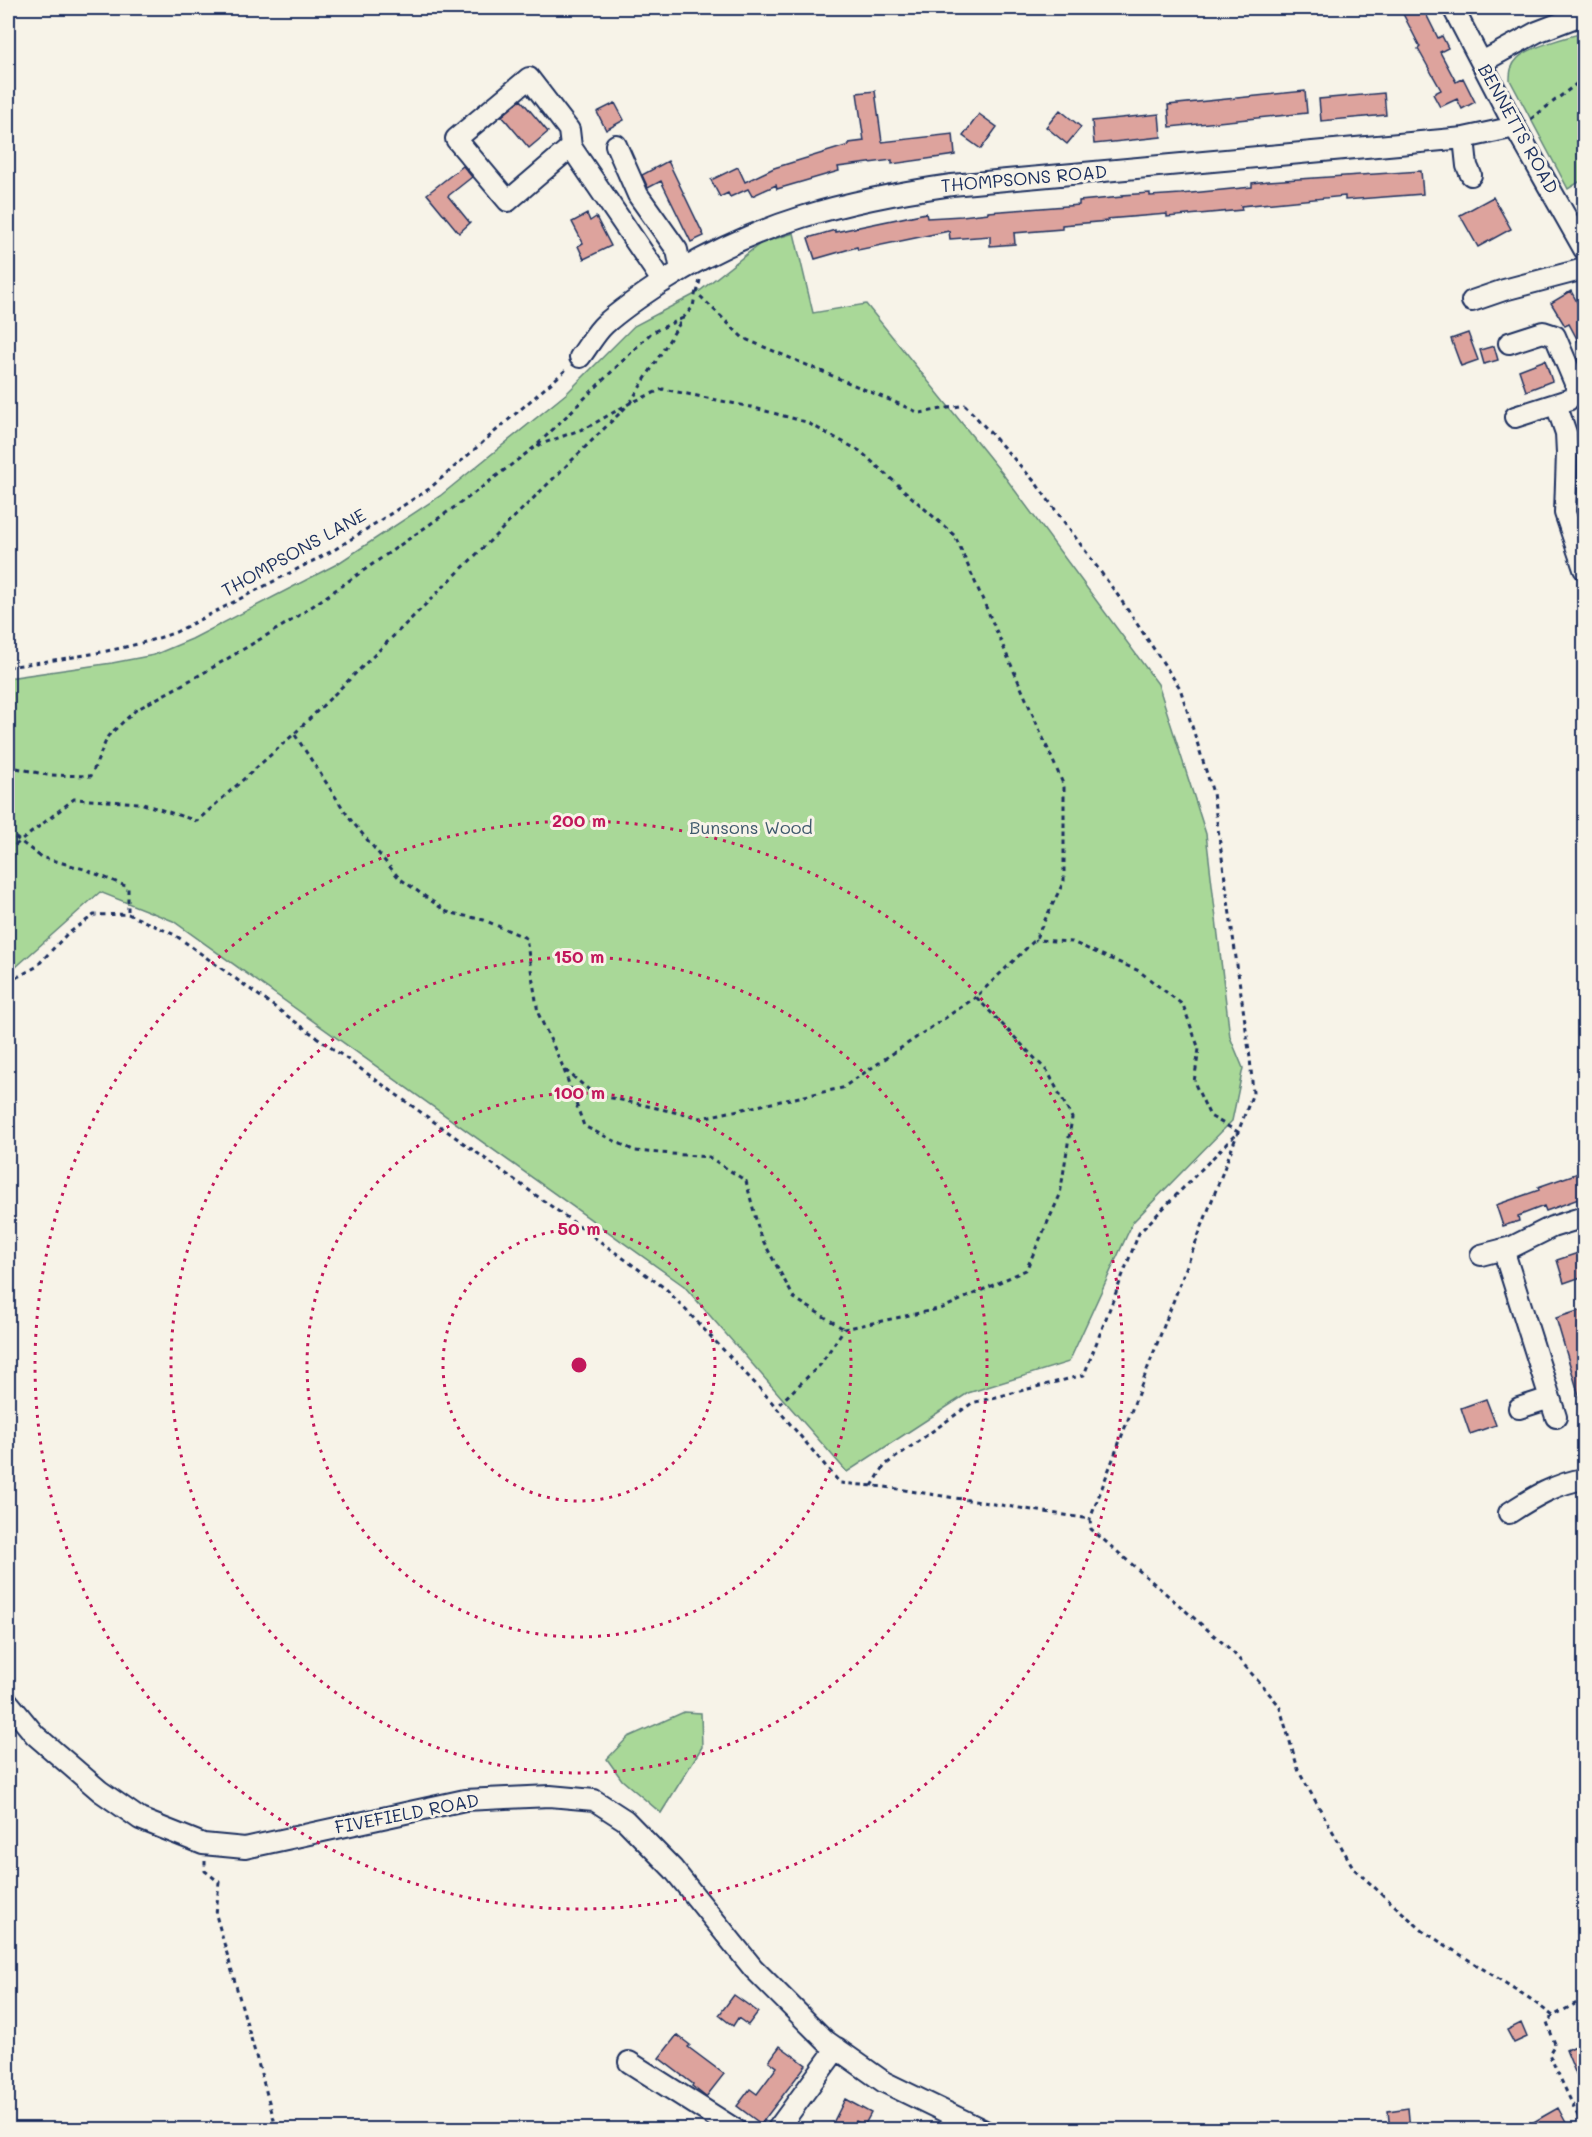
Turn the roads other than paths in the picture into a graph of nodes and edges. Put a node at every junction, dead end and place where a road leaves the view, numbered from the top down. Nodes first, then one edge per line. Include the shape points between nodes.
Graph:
1 (1453, 8) edge
2 (1584, 14) edge
3 (1482, 62) junction
4 (1515, 127) junction
5 (1464, 138) junction
6 (616, 145) dead end
7 (571, 147) junction
8 (1471, 175) dead end
9 (1584, 249) edge
10 (1584, 269) edge
11 (681, 270) junction
12 (663, 282) junction
13 (1472, 301) dead end
14 (1509, 343) dead end
15 (580, 357) road end
16 (1582, 394) edge
17 (1556, 404) junction
18 (1515, 417) dead end
19 (1584, 569) edge
20 (1584, 1217) edge
21 (1503, 1249) junction
22 (1481, 1255) dead end
23 (1550, 1398) junction
24 (1519, 1408) dead end
25 (1556, 1417) dead end
26 (1584, 1479) edge
27 (1509, 1513) dead end
28 (8, 1702) edge
29 (837, 2048) junction
30 (629, 2062) dead end
31 (961, 2125) edge
32 (736, 2130) edge
33 (777, 2130) edge
34 (983, 2130) edge

1 - 3 street, BENNETTS ROAD
2 - 3 street via 1537,32
3 - 4 street, BENNETTS ROAD
4 - 5 street, THOMPSONS ROAD
4 - 9 street, BENNETTS ROAD
5 - 8 street
5 - 11 street, THOMPSONS ROAD via 888,194 766,228
6 - 11 street via 638,195 676,250
7 - 7 street via 508,201 456,139 529,78 569,130
7 - 12 street
10 - 13 street
11 - 12 street, THOMPSONS ROAD
12 - 15 street, THOMPSONS ROAD via 603,326
14 - 16 street via 1543,332 1556,336
16 - 17 street
17 - 18 street
17 - 19 street via 1566,433 1565,513
20 - 21 street
21 - 22 street
21 - 23 street
23 - 24 street
23 - 25 street
26 - 27 street via 1528,1500
28 - 29 street, FIVEFIELD ROAD via 35,1735 100,1791 140,1819 203,1844 246,1848 465,1800 550,1796 594,1800 625,1820 673,1869 753,1968
29 - 31 street, FIVEFIELD ROAD via 885,2082
29 - 33 street
30 - 32 street
31 - 34 street, FIVEFIELD ROAD

